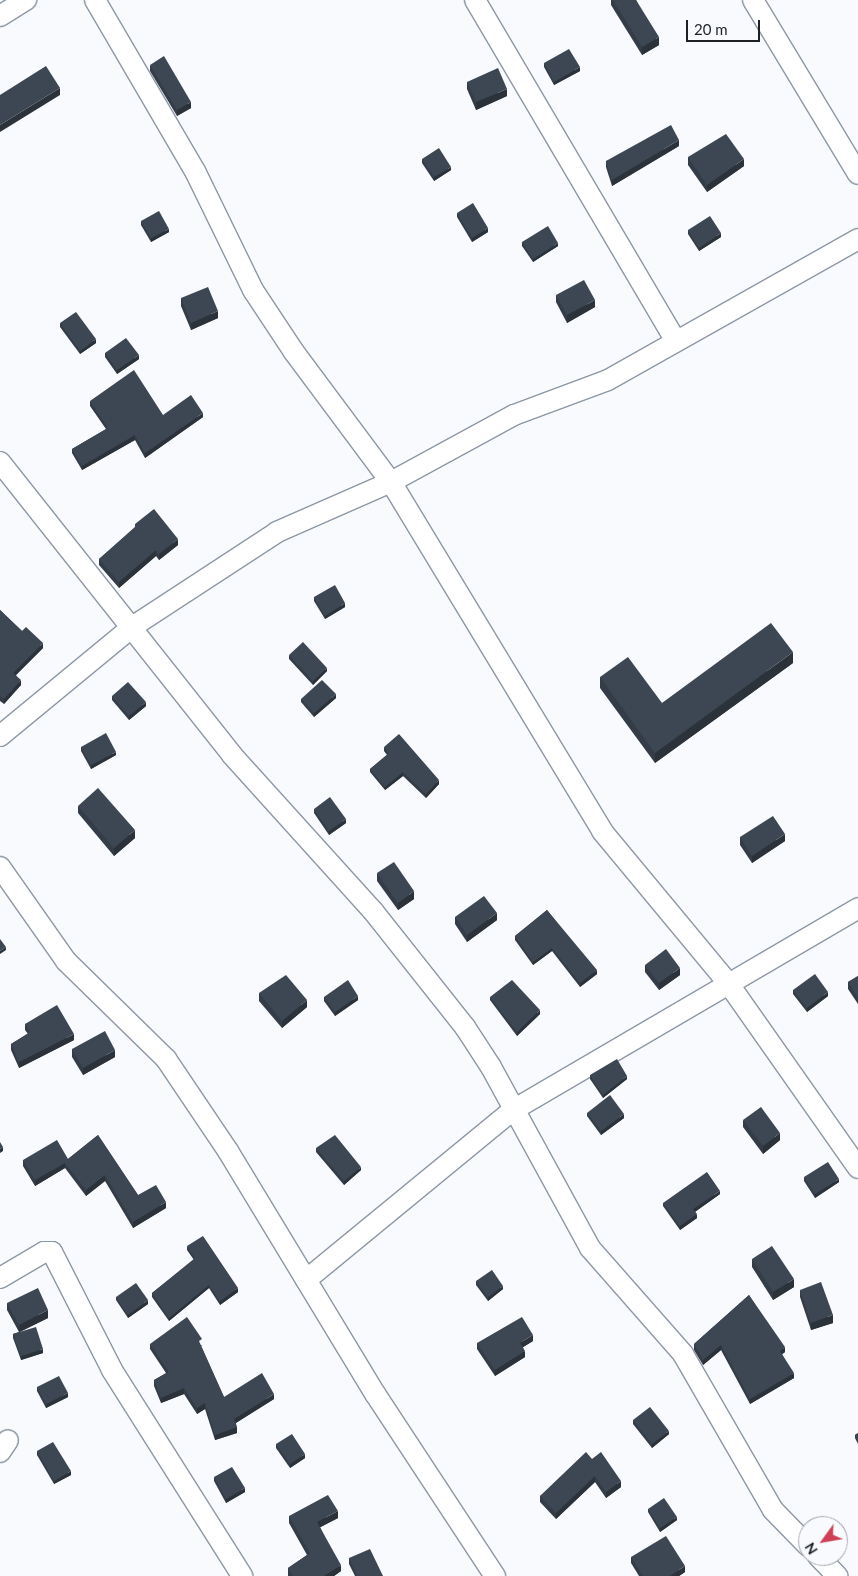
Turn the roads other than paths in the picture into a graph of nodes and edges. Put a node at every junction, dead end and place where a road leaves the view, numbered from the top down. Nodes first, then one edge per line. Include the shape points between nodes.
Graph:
1 (26, 0) edge
2 (95, 0) edge
3 (475, 0) edge
4 (753, 0) edge
5 (0, 16) edge
6 (858, 174) edge
7 (858, 239) edge
8 (676, 341) junction
9 (0, 462) edge
10 (391, 482) junction
11 (132, 627) junction
12 (0, 736) edge
13 (0, 867) edge
14 (858, 908) edge
15 (728, 983) junction
16 (513, 1110) junction
17 (858, 1168) edge
18 (0, 1278) edge
19 (306, 1280) junction
20 (798, 1536) edge
21 (828, 1566) edge
22 (242, 1576) edge
23 (495, 1576) edge
24 (837, 1576) edge

1 - 5 street
2 - 10 street via 195,172 253,290 294,352
3 - 8 street
4 - 6 street
7 - 8 street
8 - 10 street via 608,380 514,415
9 - 11 street
10 - 11 street via 278,532
10 - 15 street via 602,831
11 - 12 street
11 - 16 street via 232,755 373,910 465,1027
13 - 19 street via 66,961 166,1059 228,1152
14 - 15 street
15 - 16 street
15 - 17 street
16 - 19 street
16 - 20 street via 590,1248 683,1354 773,1510
18 - 22 street via 44,1252 52,1252 112,1370
19 - 23 street via 376,1395
21 - 24 street

